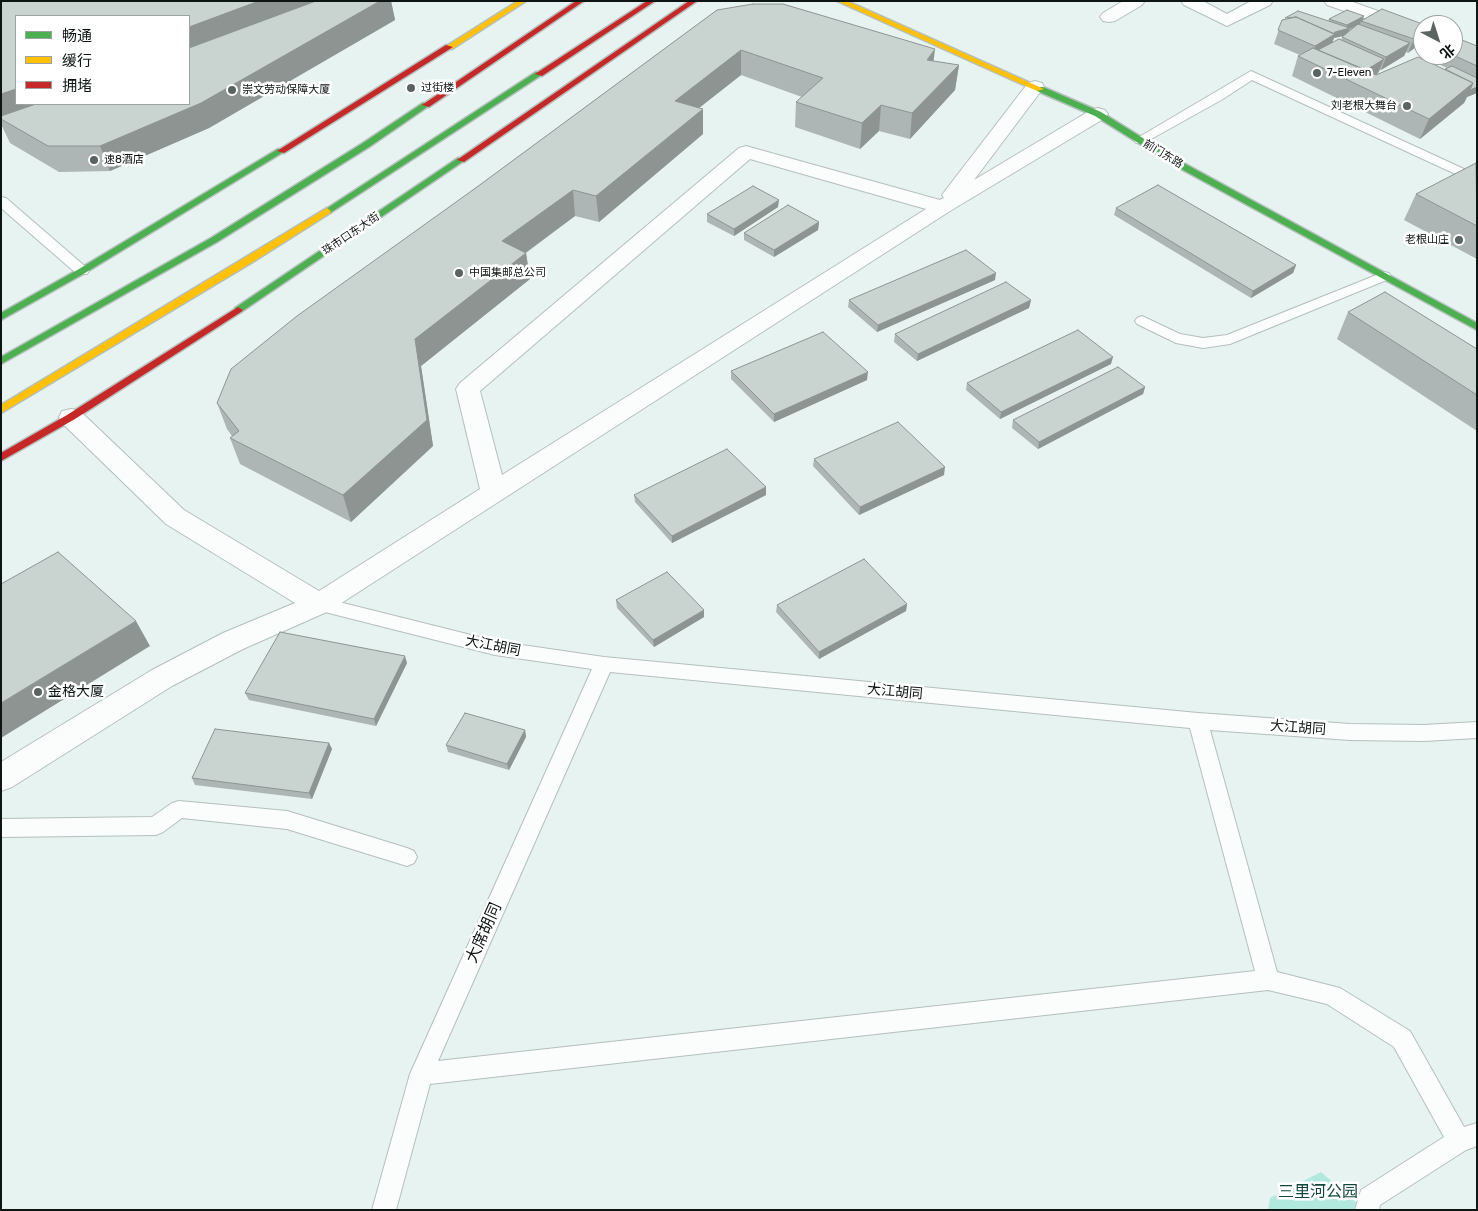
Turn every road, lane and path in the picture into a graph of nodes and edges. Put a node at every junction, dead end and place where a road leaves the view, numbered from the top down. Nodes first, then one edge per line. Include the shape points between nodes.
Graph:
1 (524, 1) edge
2 (580, 1) edge
3 (694, 1) edge
4 (840, 1) edge
5 (1136, 1) edge
6 (1190, 1) edge
7 (1264, 1) edge
8 (1333, 1) edge
9 (650, 2) edge
10 (1109, 17) dead end
11 (1413, 29) edge
12 (1035, 87) junction
13 (1098, 114) junction
14 (1140, 140) junction
15 (1477, 180) edge
16 (1, 201) edge
17 (943, 207) junction
18 (82, 271) junction
19 (1384, 276) junction
20 (1, 317) edge
21 (1142, 321) dead end
22 (1477, 327) edge
23 (1, 361) edge
24 (1, 410) edge
25 (71, 418) junction
26 (1, 458) edge
27 (494, 493) junction
28 (319, 604) junction
29 (604, 664) junction
30 (1198, 721) junction
31 (1477, 730) edge
32 (1, 778) edge
33 (2, 831) edge
34 (407, 857) dead end
35 (1268, 980) junction
36 (421, 1074) junction
37 (1468, 1138) edge
38 (384, 1210) edge
39 (1367, 1210) edge

1 - 18 main road
2 - 23 main road via 366,145 256,214
3 - 25 main road, 珠市口东大街 via 290,275
4 - 12 main road, 前门东路
5 - 10 street
6 - 7 street via 1227,21
8 - 11 street
9 - 24 main road via 282,240
12 - 13 main road, 前门东路
12 - 17 street
13 - 14 main road, 前门东路
13 - 17 street
14 - 15 lane via 1252,75
14 - 19 main road, 前门东路 via 1183,167
16 - 18 lane
17 - 27 street
17 - 27 street via 746,152 468,389
18 - 20 main road
19 - 21 lane via 1230,339 1203,343 1176,338
19 - 22 main road, 前门东路
25 - 26 main road, 珠市口东大街
25 - 28 street via 176,517
27 - 28 street
28 - 29 lane, 大江胡同 via 495,648
28 - 32 street via 233,641 162,678
29 - 30 lane, 大江胡同
29 - 36 lane, 大席胡同
30 - 31 lane, 大江胡同 via 1350,732
30 - 35 lane
33 - 34 lane via 156,826 179,809 287,820
35 - 36 lane
35 - 37 lane via 1332,995 1402,1039
36 - 38 lane, 大席胡同
37 - 39 lane via 1369,1198

